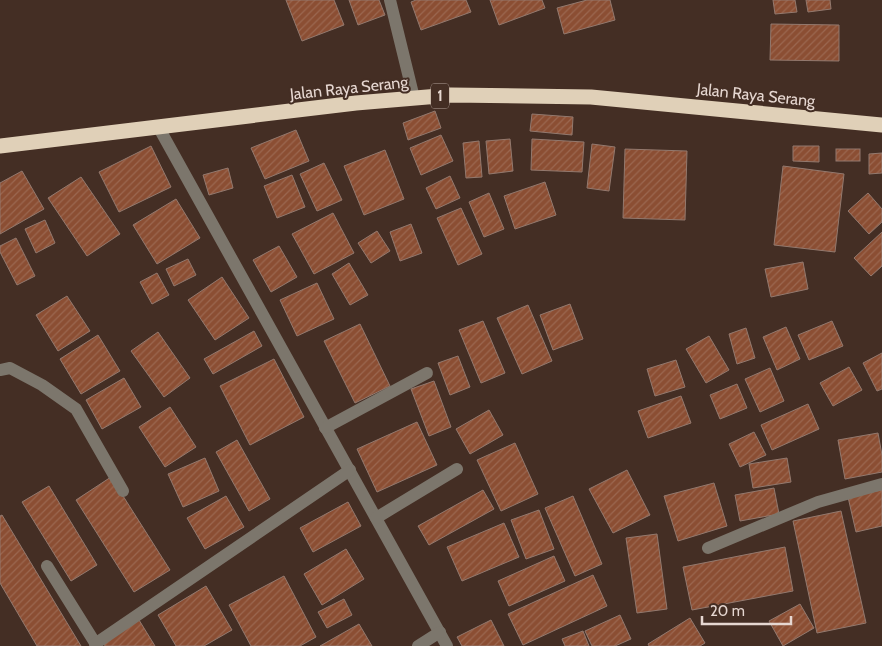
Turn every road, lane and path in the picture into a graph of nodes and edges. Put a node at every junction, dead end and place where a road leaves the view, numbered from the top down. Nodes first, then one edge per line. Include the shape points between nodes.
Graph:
1 (390, 0) edge
2 (414, 98) junction
3 (882, 125) edge
4 (159, 128) junction
5 (0, 146) edge
6 (0, 370) edge
7 (427, 373) dead end
8 (326, 428) junction
9 (456, 469) dead end
10 (350, 470) junction
11 (882, 484) edge
12 (123, 491) dead end
13 (376, 518) junction
14 (708, 548) dead end
15 (47, 566) dead end
16 (440, 632) junction
17 (96, 645) edge
18 (418, 646) edge
19 (447, 646) edge

1 - 2 street
2 - 3 highway, Jalan Raya Serang / 1 via 451,95 591,96
2 - 4 highway, Jalan Raya Serang / 1
4 - 5 highway, Jalan Raya Serang / 1
4 - 8 street
6 - 12 street via 10,368 42,385 76,410
7 - 8 street
8 - 10 street
9 - 13 street
10 - 13 street
10 - 17 street
11 - 14 street via 818,502
13 - 16 street
15 - 17 street
16 - 18 street
16 - 19 street

